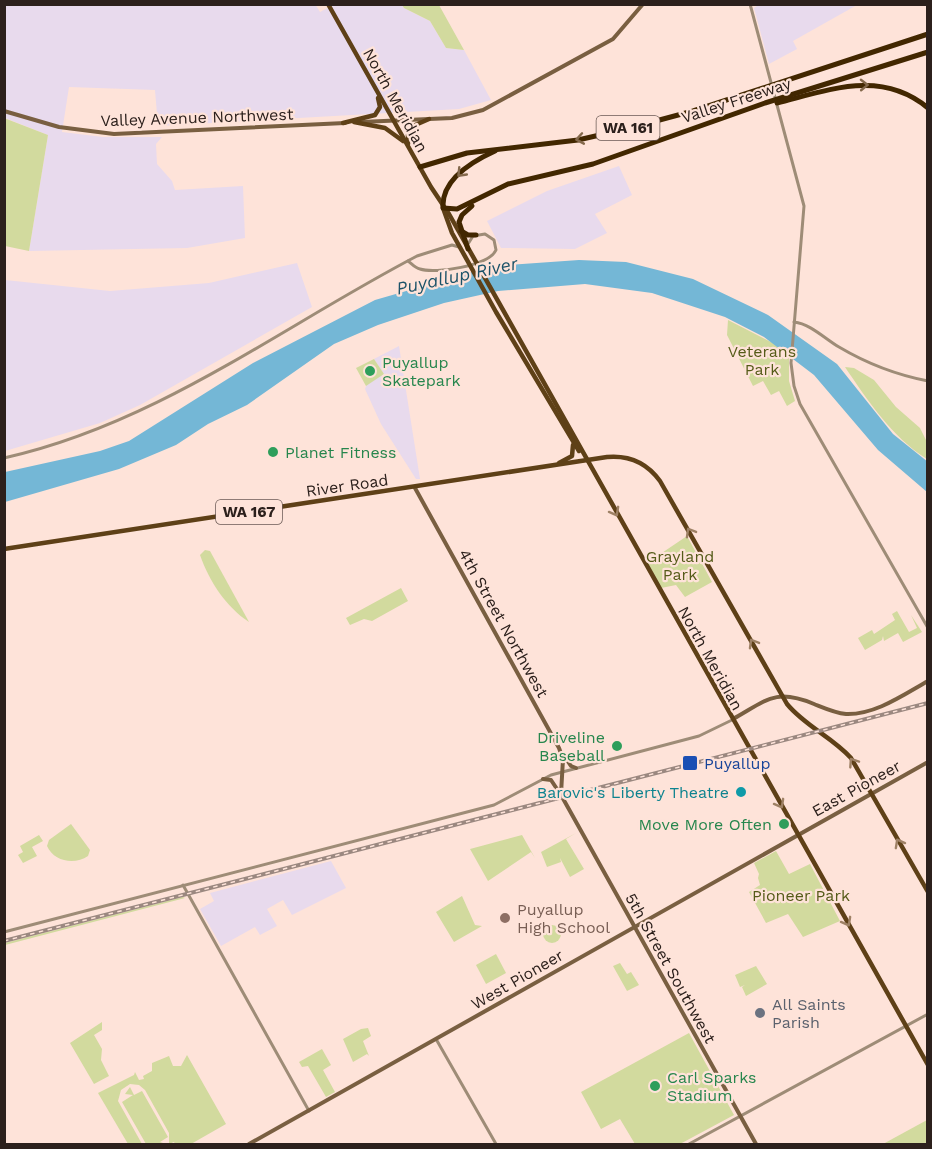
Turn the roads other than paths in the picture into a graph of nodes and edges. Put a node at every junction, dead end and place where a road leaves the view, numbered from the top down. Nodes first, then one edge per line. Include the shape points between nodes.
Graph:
1 (328, 4) edge
2 (643, 4) edge
3 (750, 4) edge
4 (927, 33) edge
5 (927, 52) edge
6 (376, 89) junction
7 (786, 99) junction
8 (927, 108) edge
9 (4, 111) edge
10 (429, 119) junction
11 (393, 120) junction
12 (354, 122) junction
13 (343, 123) junction
14 (408, 147) junction
15 (495, 151) junction
16 (420, 167) junction
17 (485, 196) junction
18 (443, 208) junction
19 (461, 231) junction
20 (452, 233) junction
21 (476, 235) junction
22 (444, 248) junction
23 (466, 251) junction
24 (408, 261) junction
25 (794, 324) junction
26 (927, 381) edge
27 (570, 437) junction
28 (604, 457) junction
29 (4, 458) edge
30 (586, 461) junction
31 (549, 466) junction
32 (593, 474) junction
33 (415, 488) junction
34 (4, 549) edge
35 (927, 628) edge
36 (927, 681) edge
37 (782, 695) junction
38 (732, 720) junction
39 (559, 748) junction
40 (927, 762) edge
41 (576, 768) junction
42 (561, 772) junction
43 (543, 779) junction
44 (872, 793) junction
45 (561, 795) junction
46 (797, 835) junction
47 (183, 885) junction
48 (927, 892) edge
49 (634, 927) junction
50 (4, 932) edge
51 (927, 1014) edge
52 (906, 1026) junction
53 (436, 1039) junction
54 (927, 1065) edge
55 (309, 1111) junction
56 (740, 1116) junction
57 (249, 1144) edge
58 (496, 1144) edge
59 (689, 1144) edge
60 (756, 1144) edge

1 - 6 main road, North Meridian
2 - 10 main road, Valley Avenue Northwest via 613,39 483,110 455,118
3 - 25 street via 804,206
4 -> 15 highway, Valley Freeway / WA 161 via 757,90 602,135
5 - 7 highway, Valley Freeway
6 - 11 main road, North Meridian
6 - 13 main road via 380,107 375,115
7 -> 8 highway, WA 161 via 865,84 901,91
7 - 17 highway, Valley Freeway / WA 161 via 593,164 508,184
9 - 13 main road, Valley Avenue Northwest via 59,127 114,134
10 - 11 main road, Valley Avenue Northwest
10 - 14 main road via 410,129
11 - 12 main road, Valley Avenue Northwest
11 - 14 main road, North Meridian
12 - 13 main road, Valley Avenue Northwest
12 - 14 main road via 385,128
14 - 16 main road, North Meridian
15 - 16 highway, WA 161 via 467,153
15 -> 18 highway via 478,158 458,175 448,189
16 - 18 main road, North Meridian
17 - 18 highway, WA 161 via 457,209
17 - 19 highway via 462,215
18 - 20 main road, North Meridian
18 - 23 main road, North Meridian
19 - 21 highway
19 - 23 highway
20 - 22 street via 451,242
20 - 23 main road, North Meridian
21 - 23 street
21 - 24 street via 489,235 496,246 491,258 478,264 427,270
22 - 23 street via 455,245
22 - 24 street
23 - 27 main road, North Meridian via 502,322
23 - 30 main road, North Meridian
24 - 29 street via 137,414 68,441
25 - 26 street via 805,324 850,353 907,377
25 - 35 street via 792,363 800,404
27 - 30 main road, North Meridian
27 - 31 main road, WA 167 via 573,455
28 - 30 main road, River Road
28 - 32 main road via 591,464
37 -> 28 main road, River Road via 657,477 632,459
30 - 31 main road, River Road / WA 167
30 - 32 main road, North Meridian
31 - 33 main road, River Road / WA 167
32 -> 38 main road, North Meridian
33 - 34 main road, River Road / WA 167
33 - 39 main road, 4th Street Northwest
36 - 37 main road via 884,705 848,714
37 - 38 main road
44 -> 37 main road, River Road via 851,758 798,716
38 - 41 street via 699,736
38 -> 46 main road, North Meridian
39 - 41 main road
39 - 42 main road, 4th Street Northwest
40 - 44 main road, East Pioneer
41 - 42 street
42 - 43 street
42 - 45 main road, 4th Street Northwest
43 - 45 main road via 551,780
43 - 47 street via 494,805
44 - 46 main road, East Pioneer
48 -> 44 main road, River Road
45 - 49 main road, 5th Street Southwest
46 - 49 main road, West Pioneer
46 -> 52 main road, North Meridian
47 - 50 street
47 - 55 street
49 - 53 main road, West Pioneer
49 - 56 main road, 5th Street Southwest
51 - 52 street
52 - 54 main road, North Meridian
52 - 56 street
53 - 55 main road, West Pioneer
53 - 58 street
55 - 57 main road, West Pioneer
56 - 59 street
56 - 60 main road, 5th Street Southwest

